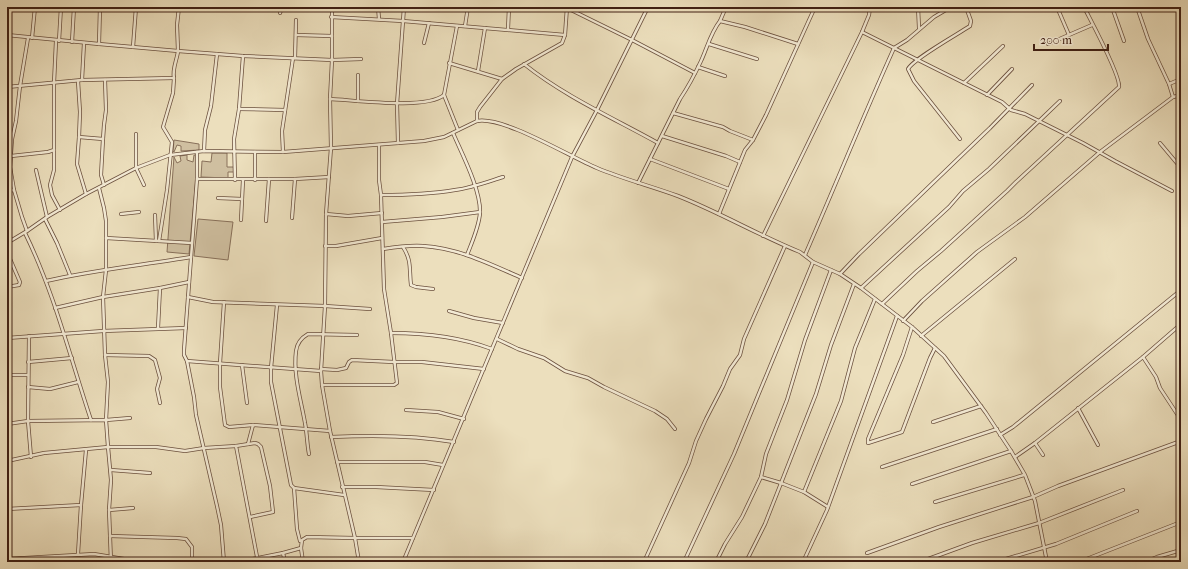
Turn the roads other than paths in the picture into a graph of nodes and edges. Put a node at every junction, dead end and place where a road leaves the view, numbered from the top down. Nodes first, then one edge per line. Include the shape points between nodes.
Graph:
1 (35, 7) edge
2 (61, 7) edge
3 (74, 7) edge
4 (100, 7) edge
5 (136, 7) edge
6 (179, 7) edge
7 (282, 7) edge
8 (332, 7) edge
9 (378, 7) edge
10 (404, 7) edge
11 (468, 7) edge
12 (509, 7) edge
13 (648, 7) edge
14 (726, 7) edge
15 (766, 7) edge
16 (815, 7) edge
17 (870, 7) edge
18 (918, 7) edge
19 (951, 7) edge
20 (966, 7) edge
21 (1057, 7) edge
22 (1084, 7) edge
23 (1112, 7) edge
24 (1137, 7) edge
25 (567, 8) edge
26 (782, 10) dead end
27 (280, 13) dead end
28 (332, 17) junction
29 (378, 19) junction
30 (296, 20) dead end
31 (403, 21) junction
32 (720, 21) junction
33 (429, 23) junction
34 (1092, 25) junction
35 (457, 26) junction
36 (465, 26) junction
37 (485, 28) junction
38 (919, 29) junction
39 (508, 30) junction
40 (862, 32) junction
41 (7, 35) edge
42 (296, 35) junction
43 (565, 35) junction
44 (1069, 35) junction
45 (332, 36) junction
46 (30, 38) junction
47 (632, 40) junction
48 (57, 41) junction
49 (1124, 41) dead end
50 (72, 42) junction
51 (84, 43) junction
52 (99, 44) junction
53 (424, 44) dead end
54 (709, 44) junction
55 (798, 44) junction
56 (1048, 44) dead end
57 (1003, 46) dead end
58 (133, 47) junction
59 (894, 48) junction
60 (178, 51) junction
61 (217, 54) junction
62 (243, 56) junction
63 (294, 58) junction
64 (361, 59) dead end
65 (756, 59) dead end
66 (918, 59) junction
67 (332, 60) junction
68 (449, 63) junction
69 (524, 64) junction
70 (698, 67) junction
71 (1012, 69) dead end
72 (478, 71) junction
73 (695, 73) junction
74 (358, 75) dead end
75 (725, 76) dead end
76 (174, 78) junction
77 (502, 79) junction
78 (1181, 79) edge
79 (82, 80) junction
80 (105, 80) junction
81 (78, 81) junction
82 (54, 83) junction
83 (964, 83) junction
84 (1169, 84) junction
85 (1032, 85) dead end
86 (20, 86) junction
87 (7, 87) edge
88 (444, 95) junction
89 (987, 95) junction
90 (1181, 95) edge
91 (1173, 97) junction
92 (330, 99) junction
93 (358, 101) junction
94 (1060, 101) dead end
95 (397, 104) junction
96 (1009, 108) junction
97 (239, 109) junction
98 (285, 110) junction
99 (597, 110) junction
100 (673, 113) junction
101 (477, 120) junction
102 (1039, 121) junction
103 (458, 130) junction
104 (453, 133) junction
105 (136, 134) dead end
106 (1067, 135) junction
107 (662, 136) junction
108 (79, 137) junction
109 (103, 139) junction
110 (960, 139) dead end
111 (753, 140) junction
112 (398, 143) junction
113 (658, 143) junction
114 (1160, 143) dead end
115 (379, 145) junction
116 (331, 148) junction
117 (54, 150) junction
118 (204, 151) junction
119 (234, 151) junction
120 (197, 152) junction
121 (255, 152) junction
122 (283, 152) junction
123 (1100, 152) junction
124 (170, 155) junction
125 (11, 156) junction
126 (572, 157) junction
127 (650, 159) junction
128 (740, 162) junction
129 (136, 168) junction
130 (1181, 168) edge
131 (36, 170) dead end
132 (330, 177) junction
133 (502, 177) dead end
134 (197, 178) junction
135 (295, 179) junction
136 (235, 180) junction
137 (243, 180) junction
138 (255, 180) junction
139 (269, 180) junction
140 (638, 183) junction
141 (104, 185) junction
142 (144, 185) dead end
143 (475, 186) junction
144 (99, 188) junction
145 (729, 189) junction
146 (14, 190) junction
147 (7, 191) edge
148 (1172, 191) dead end
149 (86, 194) junction
150 (381, 196) junction
151 (218, 198) dead end
152 (242, 199) junction
153 (60, 210) junction
154 (140, 212) dead end
155 (480, 212) junction
156 (382, 213) junction
157 (121, 214) dead end
158 (326, 214) junction
159 (719, 214) junction
160 (155, 215) dead end
161 (46, 218) junction
162 (292, 218) dead end
163 (241, 220) dead end
164 (266, 221) dead end
165 (382, 222) junction
166 (26, 232) junction
167 (763, 236) junction
168 (106, 238) junction
169 (382, 238) junction
170 (158, 241) junction
171 (7, 243) edge
172 (192, 243) junction
173 (325, 246) junction
174 (784, 246) junction
175 (403, 247) junction
176 (383, 249) junction
177 (7, 252) edge
178 (467, 255) junction
179 (805, 255) junction
180 (191, 257) junction
181 (1015, 259) dead end
182 (813, 262) junction
183 (106, 270) junction
184 (831, 270) junction
185 (840, 274) junction
186 (70, 275) junction
187 (522, 278) junction
188 (46, 281) junction
189 (189, 282) junction
190 (854, 284) junction
191 (7, 287) edge
192 (160, 288) junction
193 (861, 288) junction
194 (433, 289) dead end
195 (1181, 290) edge
196 (103, 297) junction
197 (188, 297) junction
198 (875, 299) junction
199 (224, 302) junction
200 (882, 304) junction
201 (277, 305) junction
202 (325, 306) junction
203 (55, 308) junction
204 (370, 309) dead end
205 (450, 311) dead end
206 (897, 316) junction
207 (903, 321) junction
208 (503, 323) junction
209 (1181, 324) edge
210 (912, 327) junction
211 (158, 328) junction
212 (186, 328) junction
213 (103, 331) junction
214 (391, 333) junction
215 (64, 334) junction
216 (323, 334) junction
217 (357, 335) dead end
218 (29, 336) junction
219 (922, 336) junction
220 (7, 338) edge
221 (497, 339) junction
222 (935, 348) junction
223 (493, 349) junction
224 (105, 355) junction
225 (1143, 357) junction
226 (72, 358) junction
227 (28, 362) junction
228 (187, 362) junction
229 (394, 362) junction
230 (220, 363) junction
231 (242, 365) junction
232 (271, 368) junction
233 (484, 369) junction
234 (296, 370) junction
235 (321, 370) junction
236 (7, 375) edge
237 (28, 375) junction
238 (78, 382) junction
239 (322, 385) junction
240 (28, 387) junction
241 (160, 403) dead end
242 (247, 404) dead end
243 (981, 406) junction
244 (1078, 408) junction
245 (406, 410) dead end
246 (130, 418) dead end
247 (464, 419) junction
248 (91, 420) junction
249 (106, 420) junction
250 (1181, 420) edge
251 (28, 421) junction
252 (933, 422) dead end
253 (7, 424) edge
254 (253, 425) junction
255 (279, 427) junction
256 (676, 429) dead end
257 (997, 429) junction
258 (306, 430) junction
259 (330, 431) junction
260 (1000, 435) junction
261 (331, 436) junction
262 (454, 442) junction
263 (1181, 442) edge
264 (1035, 443) junction
265 (248, 444) junction
266 (1098, 445) dead end
267 (236, 446) junction
268 (108, 447) junction
269 (204, 448) junction
270 (86, 449) junction
271 (1011, 451) junction
272 (309, 454) dead end
273 (1043, 455) dead end
274 (31, 457) junction
275 (1015, 457) junction
276 (7, 461) edge
277 (337, 462) junction
278 (443, 465) junction
279 (882, 468) dead end
280 (111, 470) junction
281 (150, 473) dead end
282 (1025, 474) junction
283 (761, 477) junction
284 (781, 483) junction
285 (912, 484) dead end
286 (342, 487) junction
287 (294, 488) junction
288 (434, 490) junction
289 (1123, 490) dead end
290 (804, 492) junction
291 (344, 495) junction
292 (1033, 497) junction
293 (935, 502) dead end
294 (81, 505) junction
295 (828, 507) junction
296 (133, 508) dead end
297 (7, 509) edge
298 (109, 510) junction
299 (1137, 512) dead end
300 (250, 517) junction
301 (1181, 522) edge
302 (1039, 523) junction
303 (110, 536) junction
304 (355, 538) junction
305 (413, 538) junction
306 (301, 544) junction
307 (301, 548) junction
308 (1044, 548) junction
309 (1181, 550) edge
310 (283, 553) junction
311 (867, 553) dead end
312 (78, 554) junction
313 (111, 556) junction
314 (258, 558) junction
315 (7, 559) edge
316 (111, 562) edge
317 (142, 562) edge
318 (192, 562) edge
319 (224, 562) edge
320 (238, 562) edge
321 (258, 562) edge
322 (285, 562) edge
323 (303, 562) edge
324 (359, 562) edge
325 (404, 562) edge
326 (644, 562) edge
327 (684, 562) edge
328 (716, 562) edge
329 (746, 562) edge
330 (803, 562) edge
331 (920, 562) edge
332 (996, 562) edge
333 (1047, 562) edge
334 (1079, 562) edge
335 (1145, 562) edge

1 - 46 street
2 - 48 street
3 - 50 street
4 - 52 street
5 - 58 street
6 - 60 street
7 - 27 street
8 - 28 street
9 - 29 street
10 - 31 street
11 - 36 street
12 - 39 street
13 - 47 street
14 - 32 street
15 - 26 street
16 - 55 street
17 - 40 street
18 - 38 street
19 - 38 street
20 - 66 street via 970,26
21 - 44 street
22 - 34 street
23 - 49 street
24 - 84 street via 1148,39
25 - 43 street
25 - 47 street
28 - 29 street
28 - 45 street
29 - 31 street
30 - 42 street
31 - 33 street
31 - 95 street
32 - 54 street
32 - 55 street
33 - 35 street
33 - 53 street
34 - 44 street
34 - 106 street via 1120,85
35 - 36 street
35 - 68 street
36 - 37 street
37 - 39 street
37 - 72 street
38 - 59 street
39 - 43 street
40 - 59 street
40 - 167 street
41 - 46 street
42 - 45 street
42 - 63 street
43 - 69 street via 559,46
44 - 56 street
45 - 67 street
46 - 48 street
46 - 86 street
47 - 73 street
47 - 99 street
48 - 50 street
48 - 82 street
50 - 51 street
51 - 52 street
51 - 79 street
52 - 58 street
54 - 65 street
54 - 70 street
55 - 111 street
57 - 83 street
58 - 60 street
59 - 66 street
59 - 179 street
60 - 61 street
60 - 76 street via 173,68
61 - 62 street
61 - 118 street
62 - 63 street
62 - 97 street
63 - 67 street
63 - 98 street
64 - 67 street
66 - 83 street
66 - 110 street via 909,67 909,72
67 - 92 street
68 - 72 street
68 - 88 street
69 - 77 street
69 - 99 street via 536,74
70 - 73 street
70 - 75 street
71 - 89 street
72 - 77 street
73 - 100 street
74 - 93 street
76 - 80 street
76 - 124 street via 173,93 163,127 172,142
77 - 101 street via 480,107
78 - 84 street
79 - 80 street
79 - 81 street
80 - 109 street via 106,110
81 - 82 street
81 - 108 street
82 - 86 street
82 - 117 street
83 - 89 street
84 - 91 street
85 - 96 street
86 - 87 street
86 - 125 street
88 - 95 street via 433,100
88 - 103 street
89 - 96 street
90 - 91 street
91 - 123 street
92 - 93 street
92 - 116 street
93 - 95 street
94 - 102 street
95 - 112 street
96 - 102 street
96 - 185 street
97 - 98 street
97 - 119 street
98 - 122 street
99 - 113 street
99 - 126 street
100 - 107 street
100 - 111 street via 723,127
101 - 103 street
101 - 126 street via 502,124
102 - 106 street
102 - 193 street
103 - 104 street
104 - 112 street via 424,141
104 - 143 street
105 - 129 street
106 - 123 street
106 - 200 street
107 - 113 street
107 - 128 street
108 - 109 street
108 - 149 street via 77,164
109 - 141 street via 101,175
111 - 128 street
112 - 115 street
113 - 127 street
114 - 130 street
115 - 116 street
115 - 150 street via 378,180
116 - 122 street
116 - 132 street
117 - 125 street
117 - 153 street via 54,170 50,185
118 - 119 street
118 - 120 street
119 - 121 street
119 - 136 street
120 - 124 street
120 - 134 street
121 - 122 street
121 - 138 street
123 - 148 street
123 - 207 street via 1025,217 977,252
124 - 129 street
124 - 170 street
125 - 146 street
126 - 140 street
126 - 187 street
127 - 140 street
127 - 145 street
128 - 145 street
129 - 141 street
129 - 142 street
131 - 161 street
132 - 135 street
132 - 158 street
133 - 143 street
134 - 136 street
134 - 172 street
135 - 139 street
135 - 162 street
136 - 137 street
137 - 138 street
137 - 152 street
138 - 139 street
139 - 164 street
140 - 159 street via 678,196
141 - 144 street
143 - 150 street
143 - 155 street
144 - 149 street
144 - 168 street via 106,222
145 - 159 street
146 - 147 street
146 - 166 street
149 - 153 street
150 - 156 street
151 - 152 street
152 - 163 street
153 - 161 street
154 - 157 street
155 - 165 street via 442,218
155 - 178 street
156 - 158 street via 348,216
156 - 165 street
158 - 173 street
159 - 167 street
160 - 170 street
161 - 166 street
161 - 186 street
165 - 169 street
166 - 171 street
166 - 188 street
167 - 174 street
168 - 170 street
168 - 183 street
169 - 173 street
169 - 176 street
170 - 172 street
172 - 180 street
173 - 202 street
174 - 179 street
174 - 326 street via 744,339 740,355 730,369 706,419
175 - 176 street
175 - 178 street via 437,247
175 - 194 street via 410,261 411,285
176 - 214 street via 384,289
177 - 191 street via 20,282 19,285
178 - 187 street
179 - 182 street
180 - 183 street
180 - 189 street
181 - 219 street
182 - 184 street
182 - 327 street via 734,454
183 - 186 street
183 - 196 street
184 - 185 street
184 - 283 street via 766,454
185 - 190 street
186 - 188 street
187 - 208 street
188 - 203 street
189 - 192 street
189 - 197 street
190 - 193 street
190 - 284 street via 816,394
192 - 196 street
192 - 211 street
193 - 198 street
195 - 260 street via 1013,428
196 - 203 street
196 - 213 street
197 - 199 street
197 - 212 street
198 - 200 street
198 - 290 street via 854,348 842,400
199 - 201 street
199 - 230 street
200 - 206 street
201 - 202 street
201 - 232 street
202 - 204 street
202 - 216 street
203 - 215 street
205 - 208 street
206 - 207 street
206 - 295 street
207 - 210 street
208 - 221 street
209 - 225 street
210 - 219 street
210 - 222 street via 868,443 902,432
211 - 212 street
211 - 213 street
212 - 228 street via 184,355
213 - 215 street
213 - 224 street
214 - 223 street via 427,334 467,341
214 - 229 street
215 - 218 street
215 - 226 street
216 - 217 street
216 - 234 street via 308,334 298,343
216 - 235 street
218 - 220 street
218 - 227 street
219 - 222 street
221 - 223 street
221 - 256 street via 544,358 565,371 588,378 655,411
222 - 243 street via 944,356
223 - 233 street
224 - 241 street via 149,356 155,360 160,378 157,389
224 - 249 street via 108,382
225 - 244 street
225 - 250 street
226 - 227 street
226 - 238 street
227 - 237 street
228 - 230 street
228 - 269 street
229 - 233 street via 422,362
229 - 235 street via 352,360 346,368
229 - 239 street via 397,380 394,385
230 - 231 street
230 - 254 street via 225,425
231 - 232 street
231 - 242 street
232 - 234 street
232 - 255 street
233 - 247 street
234 - 235 street
234 - 258 street
235 - 239 street
236 - 237 street
237 - 240 street
238 - 240 street via 50,389
238 - 248 street
239 - 259 street
240 - 251 street
243 - 252 street
243 - 257 street
244 - 264 street
244 - 266 street
245 - 247 street via 438,412
246 - 249 street
247 - 262 street
248 - 249 street
248 - 251 street
249 - 268 street
251 - 253 street
251 - 274 street
254 - 255 street
254 - 265 street
255 - 258 street
255 - 287 street via 290,483
257 - 260 street
257 - 279 street
258 - 259 street
258 - 272 street
259 - 261 street
260 - 271 street
261 - 262 street via 425,438
261 - 277 street
262 - 278 street
263 - 292 street
264 - 273 street
264 - 275 street
265 - 267 street
265 - 300 street via 258,444 261,447 273,512
267 - 269 street
267 - 300 street
268 - 269 street via 156,447 185,451
268 - 270 street
268 - 280 street
269 - 319 street via 219,512
270 - 274 street via 44,453
270 - 294 street
271 - 275 street
271 - 285 street
274 - 276 street
275 - 282 street
277 - 278 street via 425,462
277 - 286 street
278 - 288 street
280 - 281 street
280 - 298 street
282 - 292 street
282 - 293 street
283 - 284 street
283 - 328 street
284 - 290 street
284 - 329 street
286 - 288 street
286 - 291 street
287 - 291 street
287 - 306 street
288 - 305 street
289 - 302 street
290 - 295 street
291 - 304 street
292 - 302 street
292 - 311 street
294 - 297 street
294 - 312 street
295 - 330 street
296 - 298 street
298 - 303 street
299 - 308 street
300 - 314 street
301 - 334 street
302 - 308 street
302 - 331 street
303 - 313 street
303 - 318 street via 186,539 192,547
304 - 305 street
304 - 306 street via 307,537
304 - 324 street
305 - 325 street
306 - 307 street
307 - 310 street
307 - 323 street
308 - 332 street
308 - 333 street
309 - 335 street
310 - 314 street
310 - 322 street
312 - 313 street
312 - 315 street
313 - 316 street
313 - 317 street
314 - 320 street
314 - 321 street

